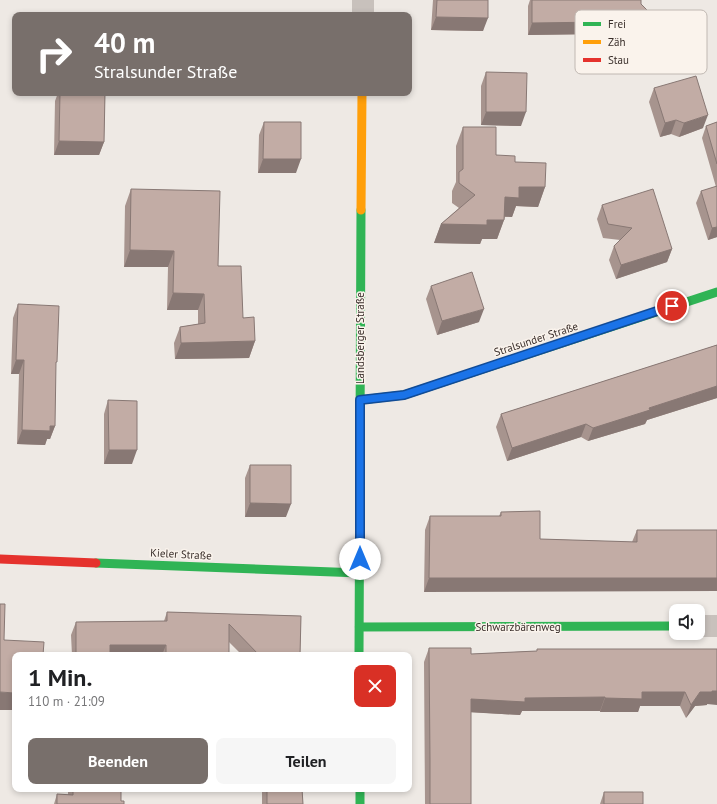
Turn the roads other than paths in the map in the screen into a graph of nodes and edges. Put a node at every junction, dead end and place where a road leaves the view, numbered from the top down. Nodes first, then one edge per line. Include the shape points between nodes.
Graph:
1 (363, 0) edge
2 (363, 12) edge
3 (362, 96) edge
4 (717, 292) edge
5 (360, 400) junction
6 (0, 559) edge
7 (360, 573) junction
8 (669, 626) edge
9 (705, 626) edge
10 (717, 626) edge
11 (359, 627) junction
12 (359, 652) edge
13 (360, 792) edge
14 (360, 804) edge

1 - 2 street
3 - 5 street, Landsberger Straße
4 - 5 street, Stralsunder Straße via 404,395
5 - 7 street, Landsberger Straße
6 - 7 street, Kieler Straße
7 - 11 street, Landsberger Straße
8 - 11 street, Schwarzbärenweg
9 - 10 street
11 - 12 street, Landsberger Straße
13 - 14 street

